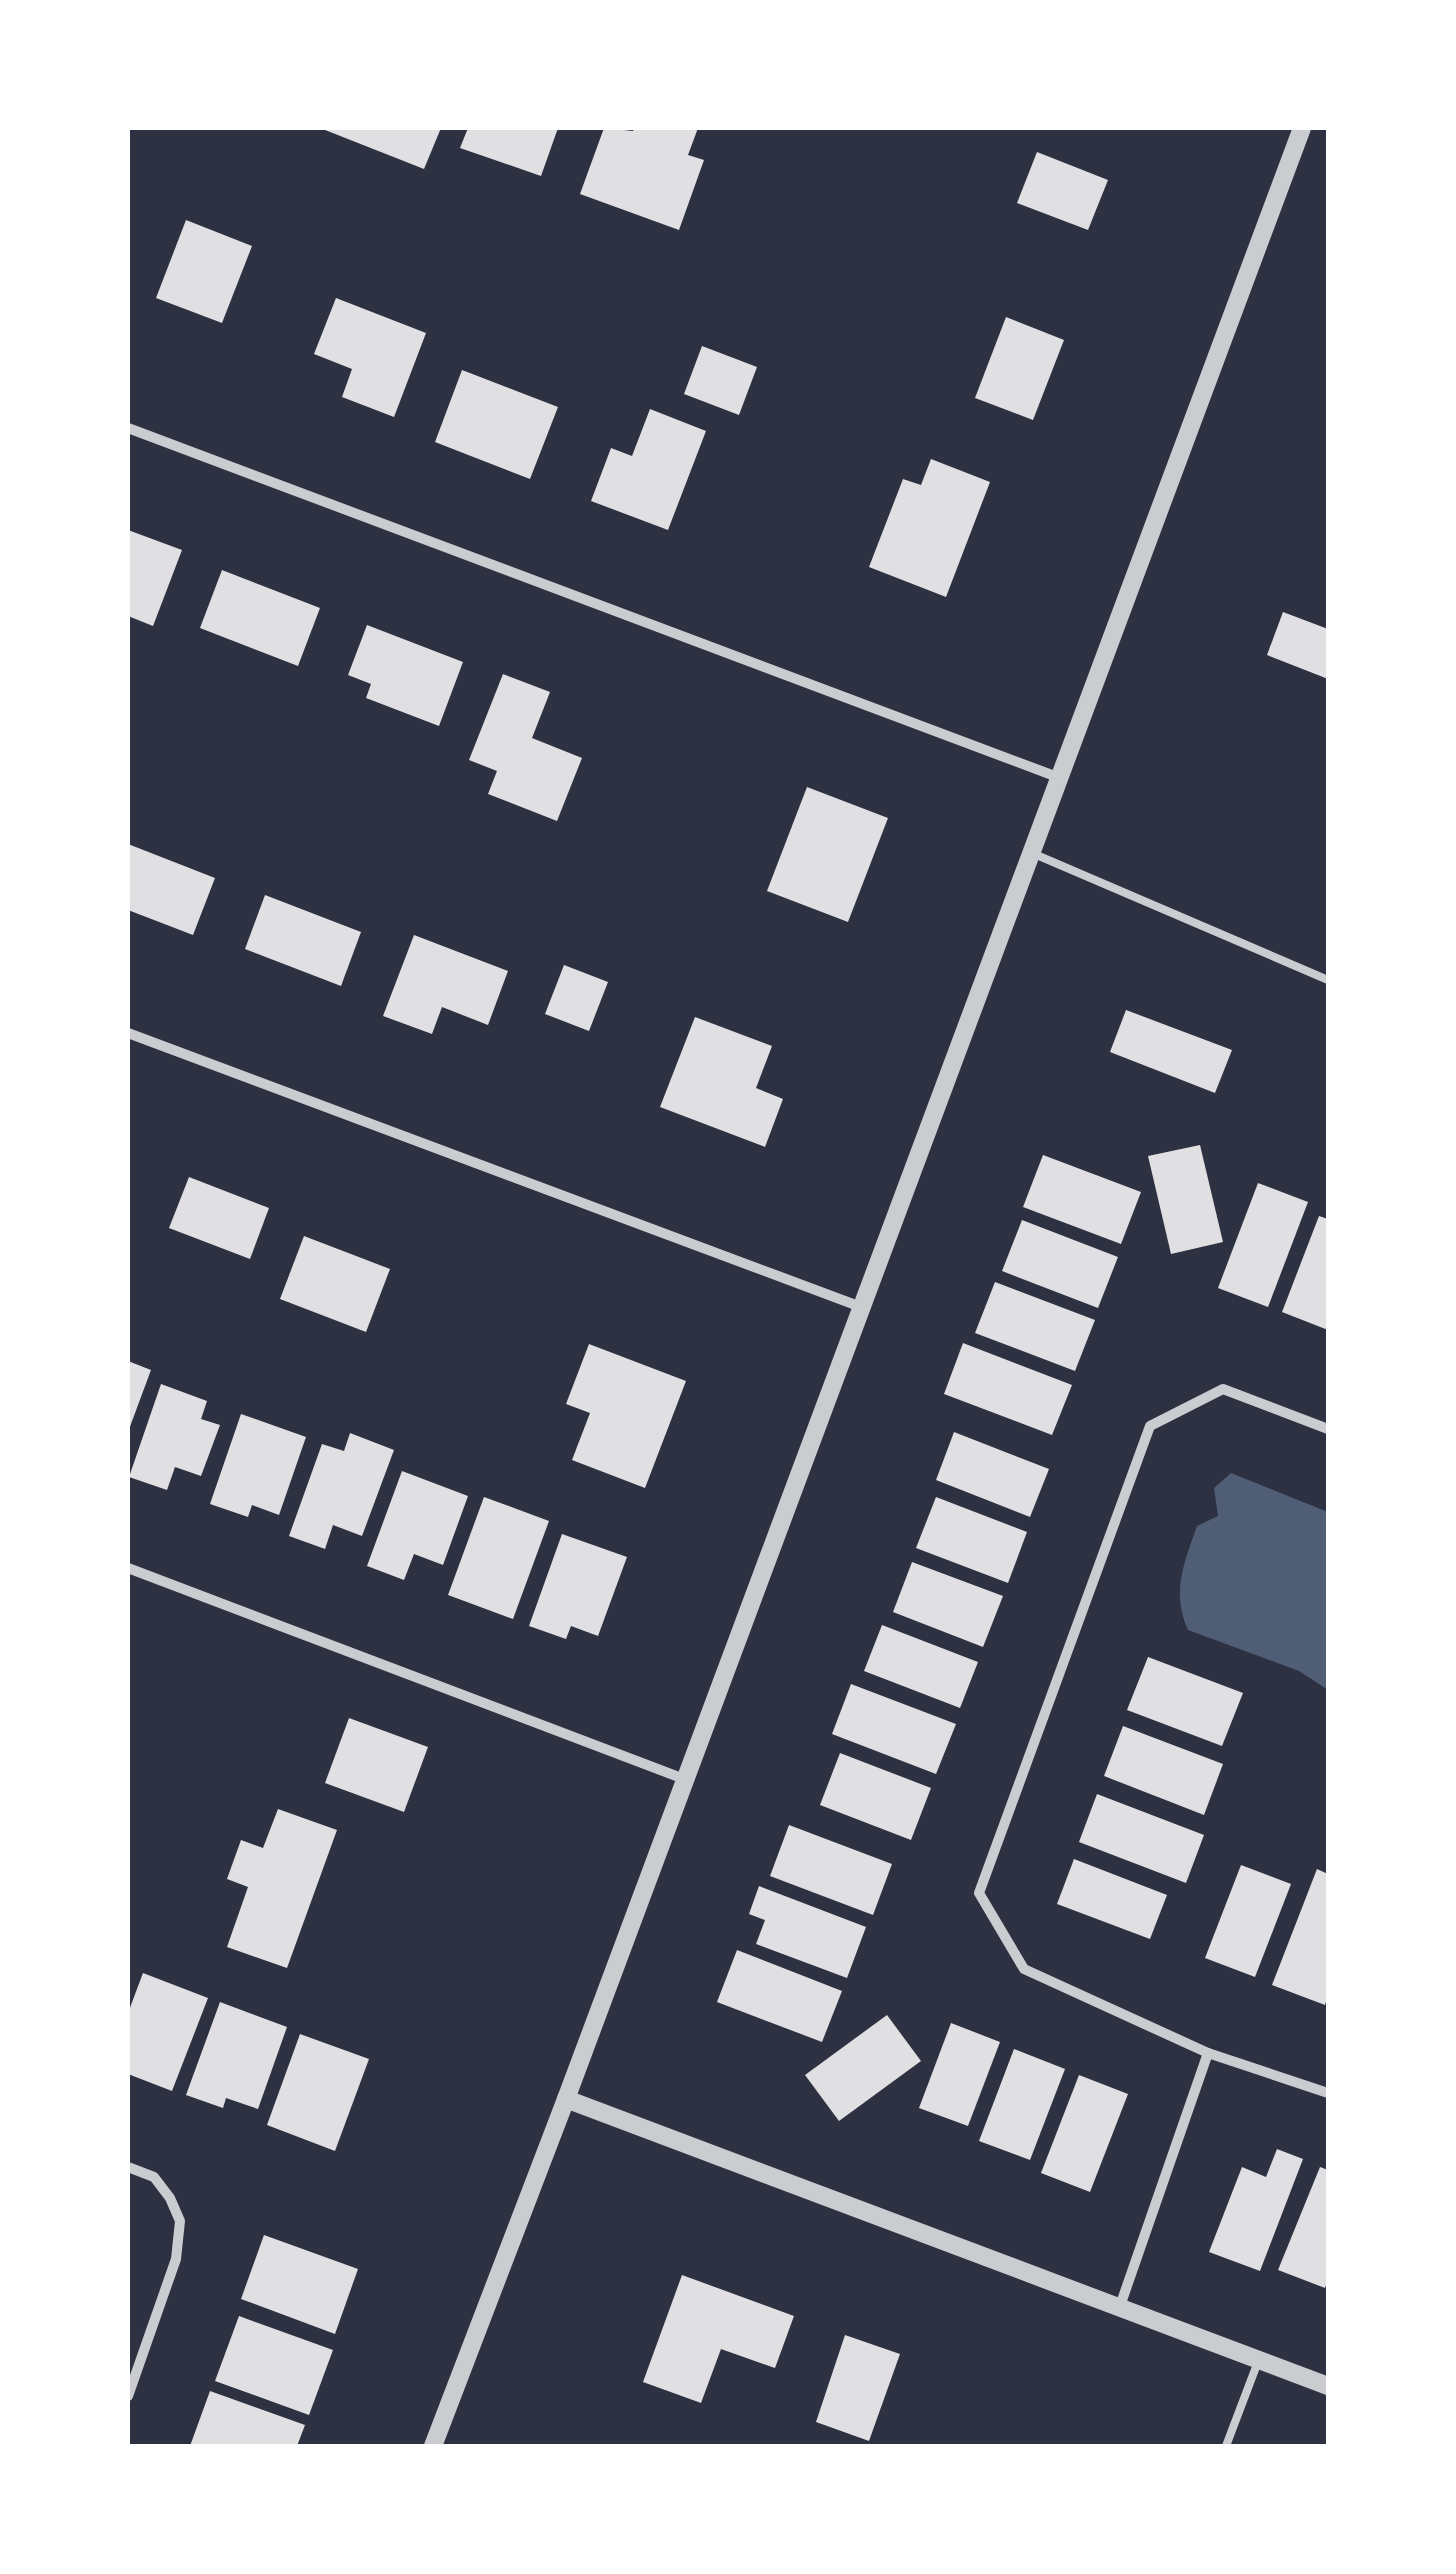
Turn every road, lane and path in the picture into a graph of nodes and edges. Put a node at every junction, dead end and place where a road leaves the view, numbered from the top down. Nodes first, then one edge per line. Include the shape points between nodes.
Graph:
1 (1302, 128) edge
2 (128, 428) edge
3 (1060, 778) junction
4 (1032, 853) junction
5 (1328, 980) edge
6 (128, 1033) edge
7 (861, 1308) junction
8 (1328, 1430) edge
9 (128, 1568) edge
10 (684, 1779) junction
11 (1208, 2053) junction
12 (1328, 2093) edge
13 (566, 2099) junction
14 (128, 2166) edge
15 (1120, 2306) junction
16 (1258, 2359) junction
17 (1328, 2386) edge
18 (128, 2396) edge
19 (434, 2446) edge
20 (1226, 2446) edge

1 - 3 street
2 - 3 street
3 - 4 street
4 - 5 lane
4 - 7 street
6 - 7 street
7 - 10 street
8 - 11 street via 1223,1389 1150,1426 979,1893 1024,1969
9 - 10 street
10 - 13 street
11 - 12 street
11 - 15 street
13 - 15 street
13 - 19 street
14 - 18 street via 154,2177 180,2221 176,2259
15 - 16 street
16 - 17 street
16 - 20 lane

